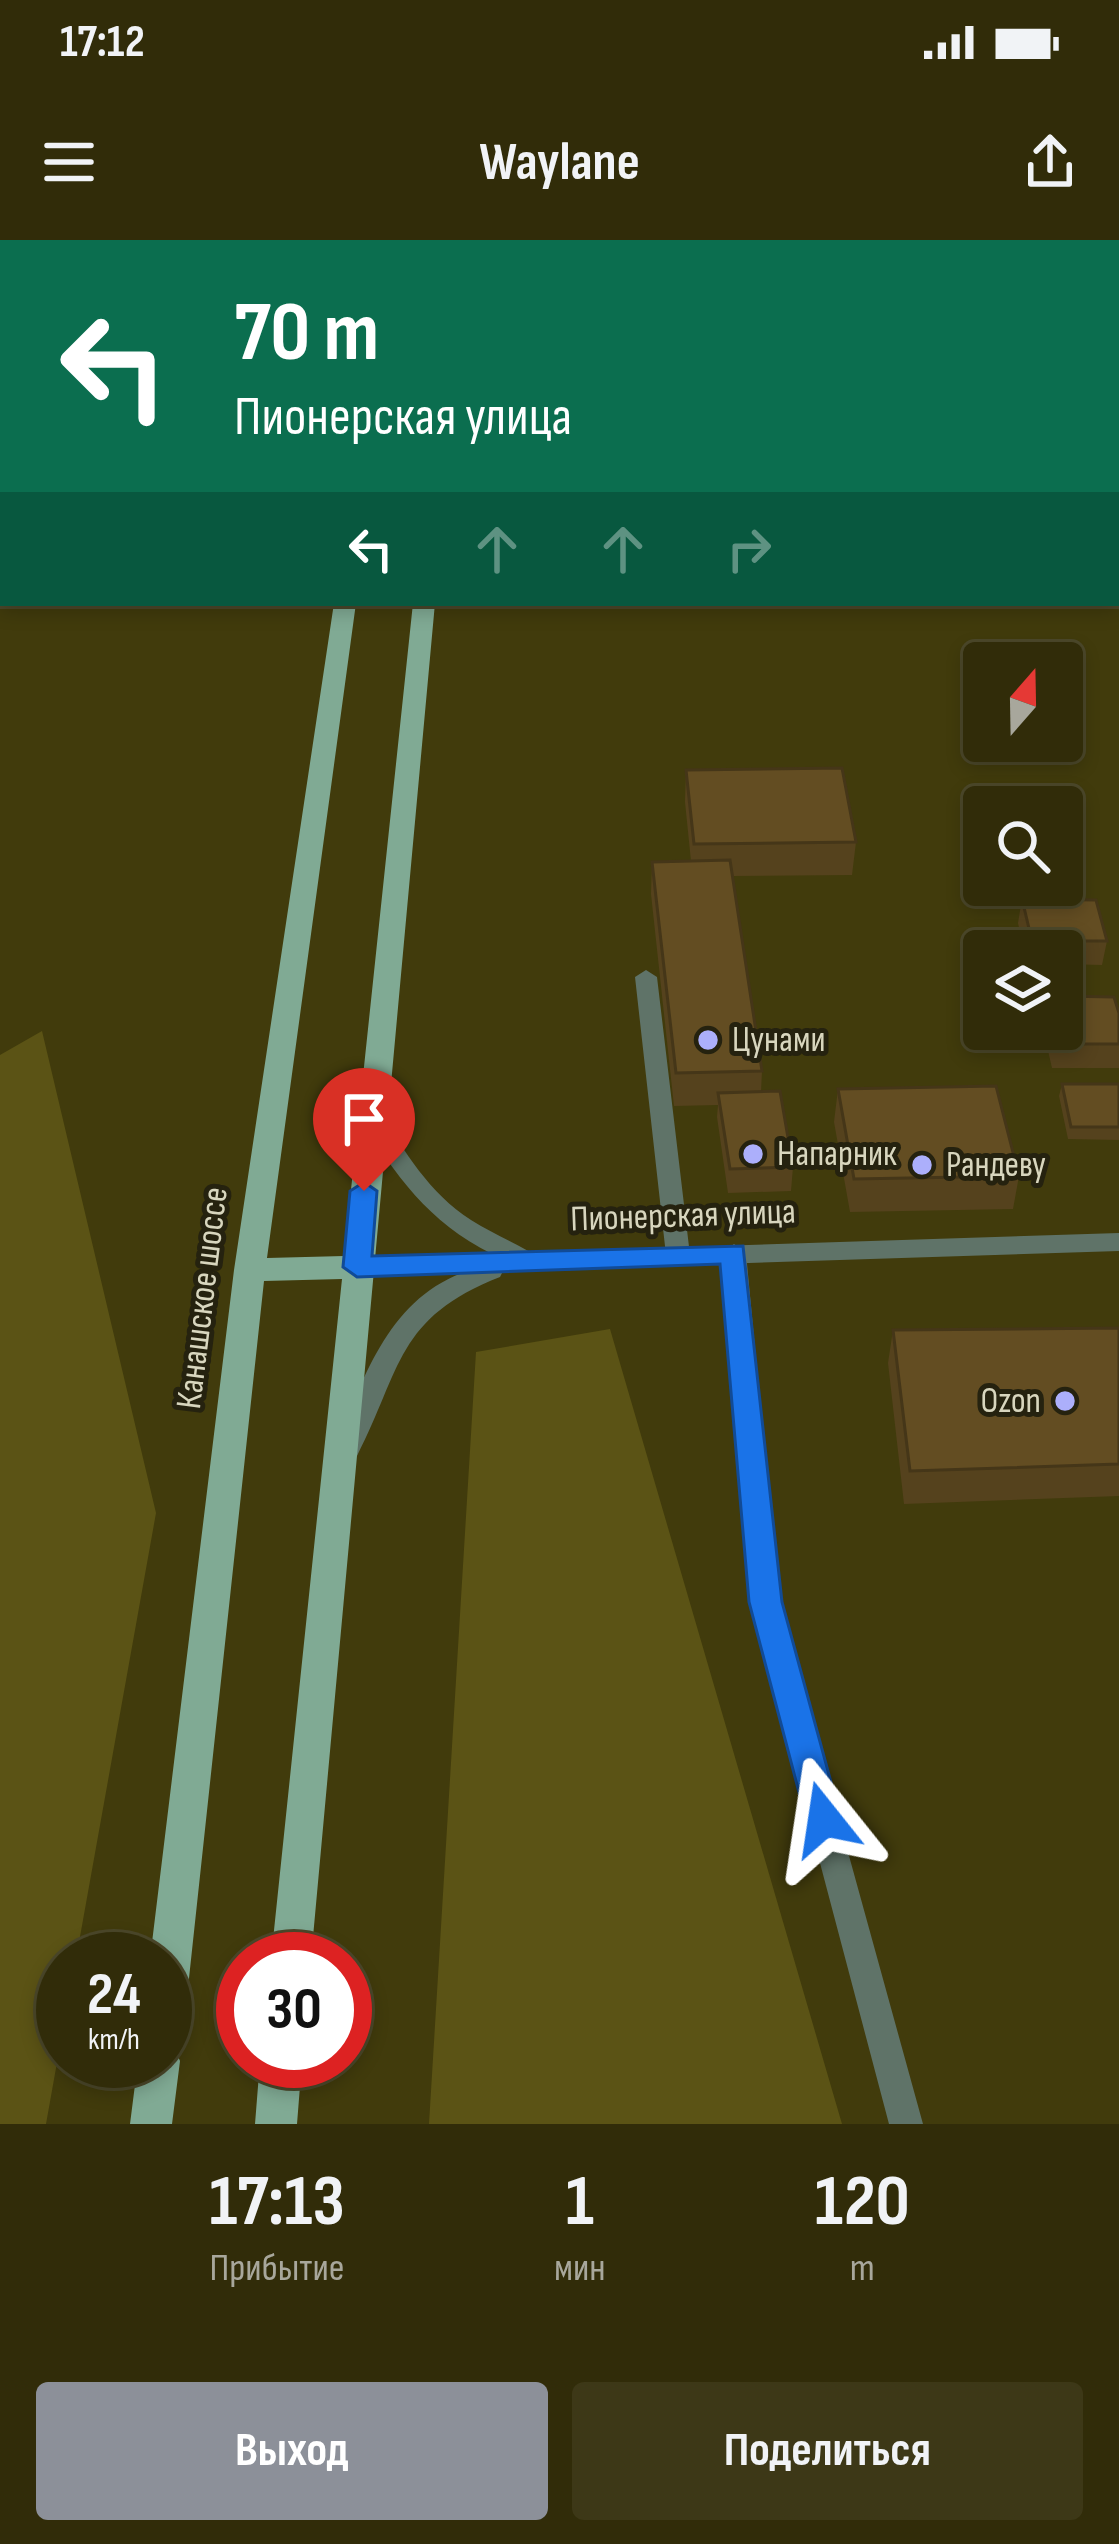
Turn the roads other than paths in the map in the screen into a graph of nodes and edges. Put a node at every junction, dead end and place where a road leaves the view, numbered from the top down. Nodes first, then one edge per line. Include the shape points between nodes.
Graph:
1 (345, 606) edge
2 (424, 606) edge
3 (646, 976) dead end
4 (370, 1115) junction
5 (1119, 1242) edge
6 (734, 1253) junction
7 (678, 1255) junction
8 (527, 1260) junction
9 (357, 1267) junction
10 (250, 1270) junction
11 (336, 1474) junction
12 (174, 1932) edge
13 (294, 1932) edge
14 (156, 2088) edge
15 (279, 2088) edge
16 (152, 2124) edge
17 (276, 2124) edge
18 (906, 2124) edge

1 - 10 main road, Канашское шоссе
2 - 4 main road
3 - 7 street
4 - 8 street via 415,1190 456,1227
4 - 9 main road
5 - 6 street, Пионерская улица
6 - 7 street, Пионерская улица
6 - 18 street via 765,1602
7 - 8 street, Пионерская улица
8 - 9 street, Пионерская улица
8 - 11 street via 451,1283 420,1305 398,1335
9 - 10 main road, Пионерская улица
9 - 11 main road
10 - 12 main road, Канашское шоссе
11 - 13 main road
14 - 16 main road
15 - 17 main road

